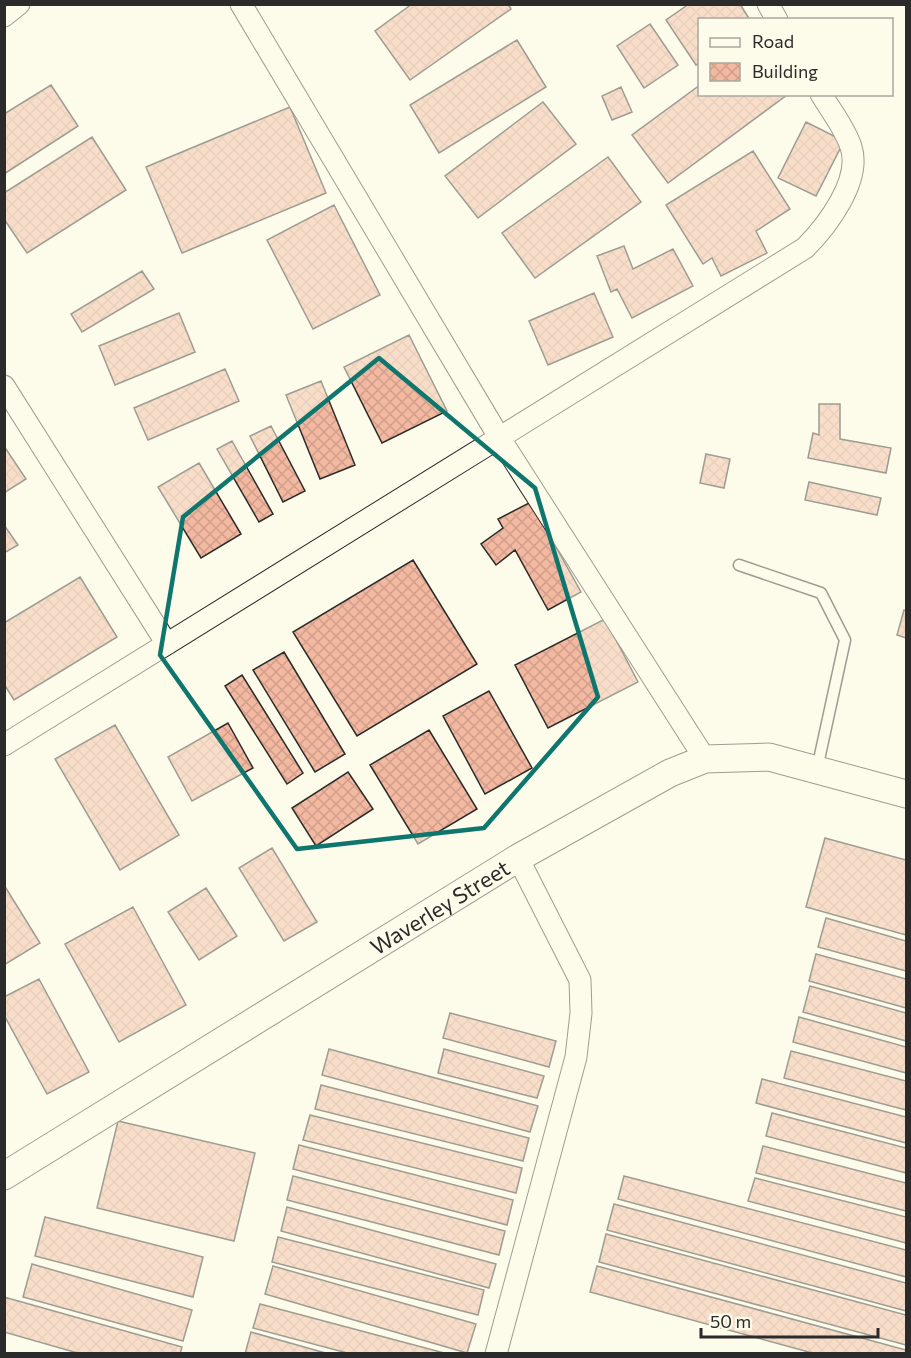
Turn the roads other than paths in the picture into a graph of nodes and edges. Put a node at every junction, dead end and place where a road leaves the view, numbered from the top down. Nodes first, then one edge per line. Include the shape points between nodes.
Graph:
1 (19, 4) edge
2 (241, 4) edge
3 (768, 4) edge
4 (4, 16) edge
5 (776, 18) edge
6 (822, 96) edge
7 (4, 386) edge
8 (500, 436) junction
9 (739, 565) dead end
10 (167, 644) junction
11 (4, 745) edge
12 (705, 759) junction
13 (817, 770) junction
14 (906, 794) edge
15 (518, 858) junction
16 (4, 1176) edge
17 (496, 1353) edge

1 - 4 street
2 - 8 street
3 - 5 street
6 - 8 street via 852,149 853,168 823,230 805,248
7 - 10 street
8 - 10 street
8 - 12 street
9 - 13 lane via 821,593 845,640
10 - 11 street
12 - 13 street, Waverley Street via 769,757
12 - 15 street, Waverley Street via 670,773
13 - 14 street, Waverley Street
15 - 16 street, Waverley Street
15 - 17 street via 580,980 581,1013 576,1057

